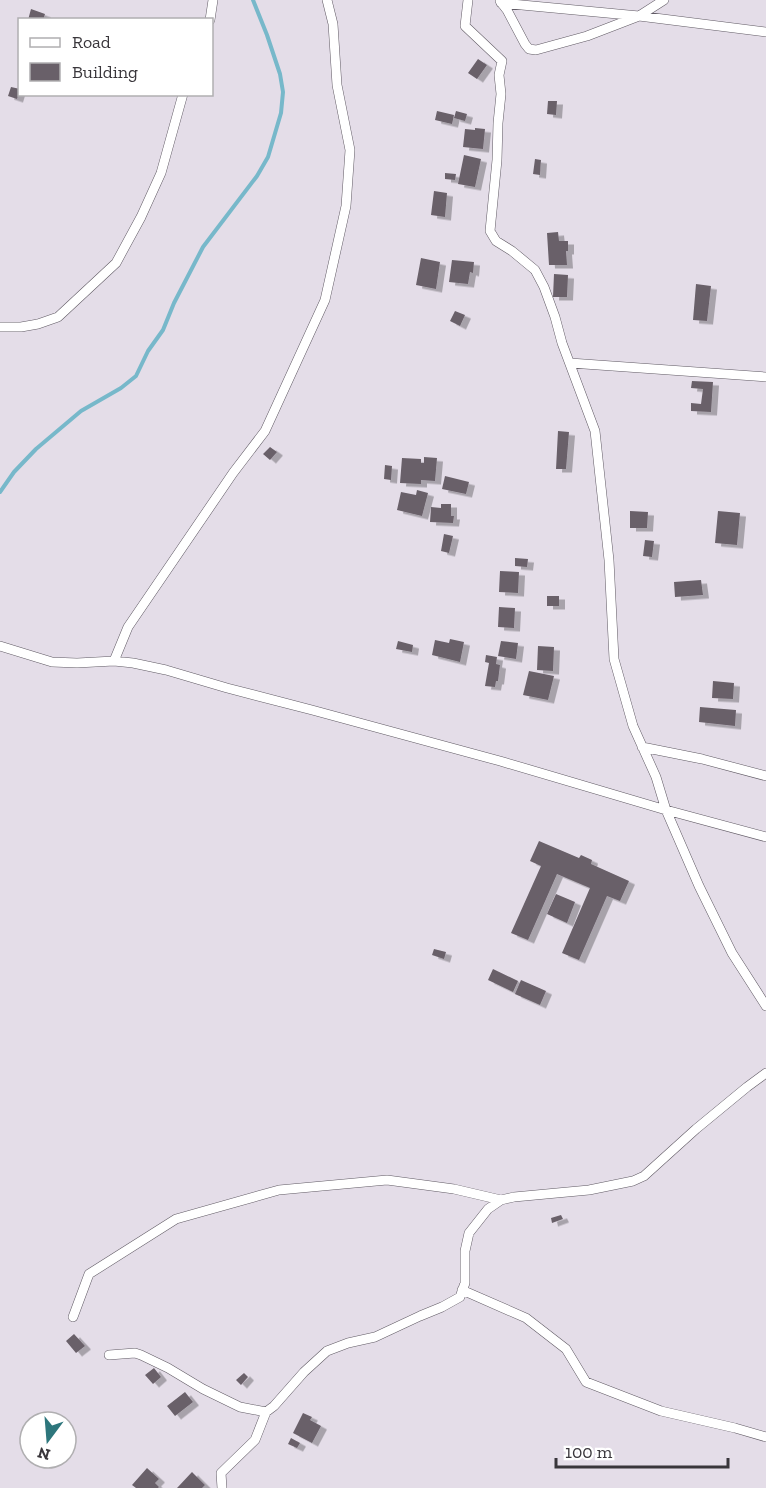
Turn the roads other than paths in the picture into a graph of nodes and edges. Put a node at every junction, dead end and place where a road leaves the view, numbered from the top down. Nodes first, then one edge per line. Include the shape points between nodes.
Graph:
1 (213, 0) edge
2 (327, 0) edge
3 (468, 0) edge
4 (664, 0) edge
5 (500, 1) edge
6 (639, 16) junction
7 (210, 18) edge
8 (766, 32) edge
9 (182, 96) edge
10 (0, 327) edge
11 (570, 363) junction
12 (766, 376) edge
13 (0, 646) edge
14 (114, 660) junction
15 (642, 747) junction
16 (766, 776) edge
17 (666, 810) junction
18 (766, 837) edge
19 (766, 1006) edge
20 (766, 1073) edge
21 (501, 1200) junction
22 (462, 1290) junction
23 (73, 1317) dead end
24 (109, 1355) dead end
25 (266, 1412) junction
26 (766, 1437) edge
27 (222, 1488) edge

1 - 7 street
2 - 14 street via 350,150 346,206 325,300 265,431 128,627
3 - 11 street via 465,26 502,61 490,231 496,241 536,270
4 - 6 street
5 - 6 street
5 - 6 street via 525,44 536,50
6 - 8 street
9 - 10 street via 162,174 116,262 58,317 21,327
11 - 12 street
11 - 15 street via 595,431 609,560 614,659
13 - 14 street via 52,662
14 - 17 street via 166,669
15 - 16 street
15 - 17 street
17 - 18 street
17 - 19 street via 732,953
20 - 21 street via 644,1176 589,1190
21 - 22 street via 488,1209 469,1233
21 - 23 street via 387,1180 279,1190 166,1225 88,1274
22 - 25 street via 460,1297 442,1308 375,1337 327,1351
22 - 26 street via 526,1318 566,1348 586,1382 662,1411
24 - 25 street via 141,1355 240,1407
25 - 27 street via 255,1440 221,1473

